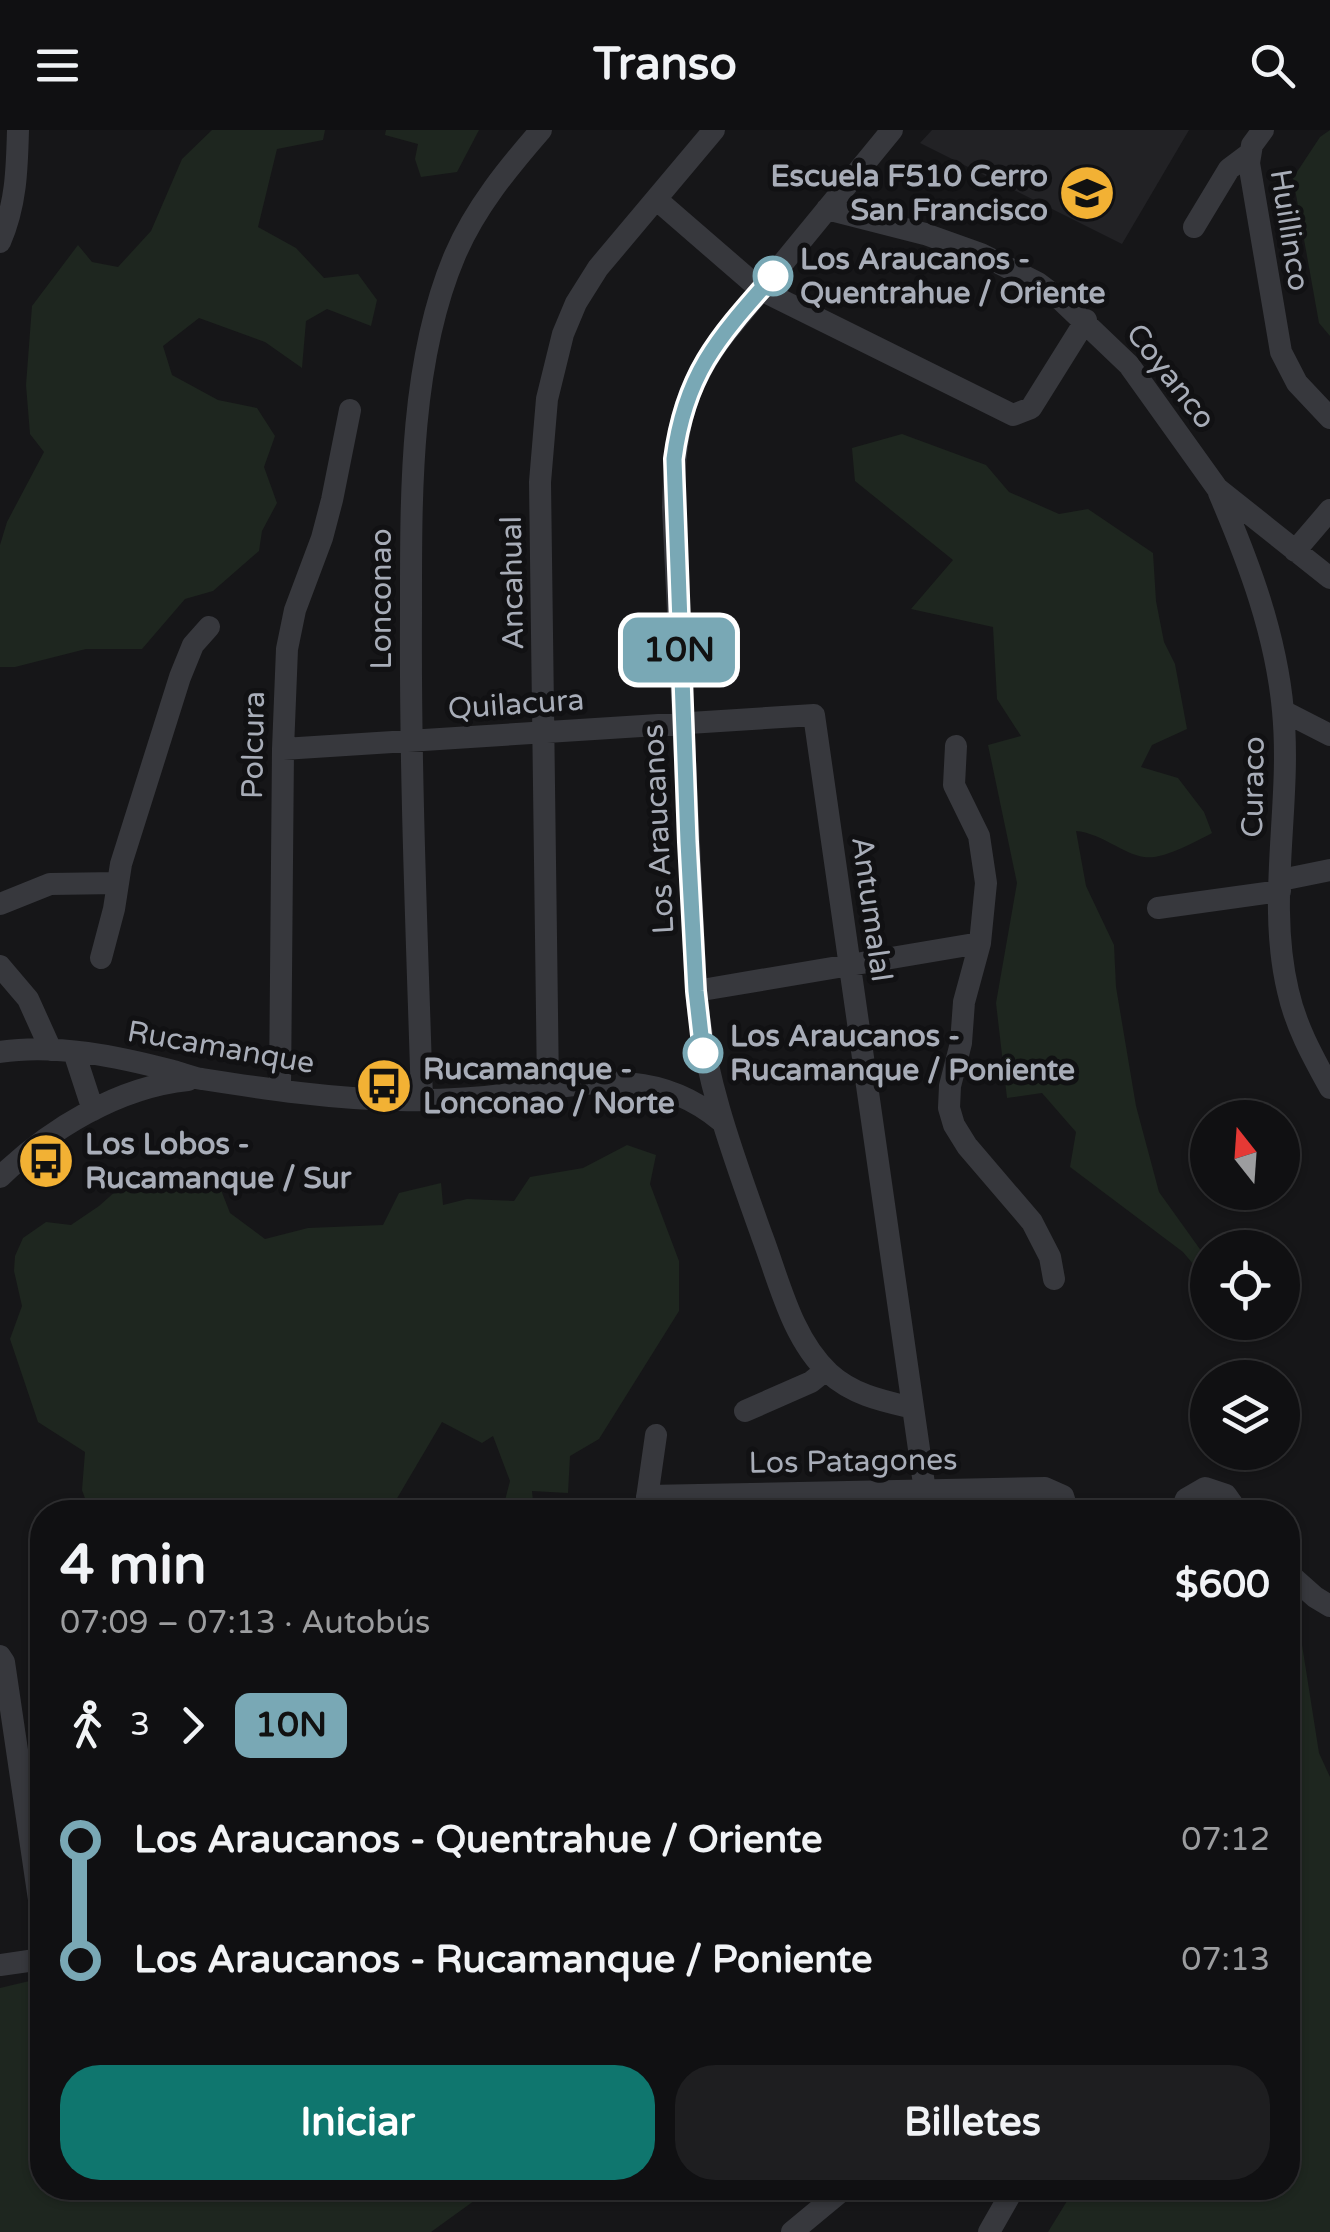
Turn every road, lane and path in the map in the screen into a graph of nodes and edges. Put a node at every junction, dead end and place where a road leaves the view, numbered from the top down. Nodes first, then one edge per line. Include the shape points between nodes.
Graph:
1 (18, 130) edge
2 (541, 130) edge
3 (714, 130) edge
4 (892, 130) edge
5 (1263, 130) edge
6 (1250, 154) junction
7 (656, 199) junction
8 (827, 209) junction
9 (1194, 228) dead end
10 (0, 242) edge
11 (760, 290) junction
12 (1086, 320) junction
13 (350, 410) dead end
14 (1330, 418) edge
15 (1217, 488) junction
16 (1330, 510) edge
17 (1296, 550) junction
18 (1330, 578) edge
19 (209, 626) dead end
20 (1284, 711) junction
21 (814, 715) joint
22 (682, 722) junction
23 (544, 732) junction
24 (1330, 735) edge
25 (410, 741) junction
26 (956, 746) dead end
27 (282, 749) junction
28 (1330, 870) edge
29 (117, 884) junction
30 (1280, 885) junction
31 (0, 904) edge
32 (1158, 908) dead end
33 (980, 943) junction
34 (101, 958) dead end
35 (850, 965) junction
36 (0, 966) edge
37 (696, 991) junction
38 (62, 1051) junction
39 (0, 1052) edge
40 (201, 1079) junction
41 (548, 1088) junction
42 (1330, 1088) edge
43 (280, 1089) junction
44 (422, 1100) junction
45 (93, 1110) junction
46 (721, 1121) junction
47 (0, 1177) edge
48 (1054, 1279) dead end
49 (826, 1370) junction
50 (913, 1408) junction
51 (746, 1411) dead end
52 (656, 1435) dead end
53 (925, 1488) junction
54 (647, 1500) edge
55 (800, 1500) edge
56 (926, 1500) edge
57 (1061, 1500) edge
58 (1186, 1500) edge
59 (1230, 1500) edge
60 (1300, 1584) edge
61 (1330, 1606) edge
62 (0, 1656) edge
63 (30, 1845) edge
64 (30, 1960) edge
65 (0, 1965) edge
66 (831, 2200) edge
67 (1007, 2200) edge
68 (792, 2232) edge
69 (989, 2232) edge

1 - 10 street via 16,188
2 - 25 street, Lonconao via 466,232 433,326 413,478
3 - 7 street, Ancahual
4 - 8 street, Los Araucanos
5 - 6 street, Huillinco
6 - 9 street, Huillinco via 1229,170
6 - 14 street, Huillinco via 1282,352 1297,383
7 - 11 street
7 - 23 street, Ancahual via 576,302 547,399 540,482
8 - 11 street, Los Araucanos
8 - 12 street, Coyanco via 981,254
11 - 12 street via 1008,413 1023,414 1034,404
11 - 22 street, Los Araucanos via 700,368 678,432 674,507
12 - 15 street, Coyanco via 1129,365
13 - 27 street, Polcura via 322,538 290,629
15 - 17 street, Coyanco
15 - 20 street, Curaco via 1268,626
16 - 17 street
17 - 18 street, Coyanco
19 - 29 street via 189,652
20 - 24 street
20 - 30 street, Curaco
21 - 22 street, Quilacura
21 - 35 street, Antumalal
22 - 23 street, Quilacura
22 - 37 street, Los Araucanos
23 - 25 street, Quilacura
23 - 41 street, Ancahual
25 - 27 street, Quilacura
25 - 44 street, Lonconao
26 - 33 street via 954,785 984,861
27 - 43 street, Polcura
28 - 30 street
29 - 31 street via 50,884
29 - 34 street
30 - 32 street
30 - 42 street, Curaco via 1288,992
33 - 35 street
33 - 48 street via 949,1108 967,1146 1032,1222
35 - 37 street
35 - 50 street, Antumalal
36 - 38 street
37 - 46 street, Los Araucanos
38 - 39 street, Rucamanque
38 - 40 street, Rucamanque
38 - 45 street
40 - 43 street, Rucamanque
40 - 45 street via 148,1088
41 - 44 street, Rucamanque
41 - 46 street, Rucamanque via 638,1082 680,1095
43 - 44 street, Rucamanque
45 - 47 street
46 - 49 street, Los Araucanos via 794,1320
49 - 50 street, Los Araucanos via 858,1392
49 - 51 street
50 - 53 street
52 - 54 street
53 - 55 street, Los Patagones
53 - 56 street
53 - 57 street, Los Patagones via 1046,1488
58 - 59 street via 1204,1488
60 - 61 street
62 - 63 street
64 - 65 street
66 - 68 street
67 - 69 street

